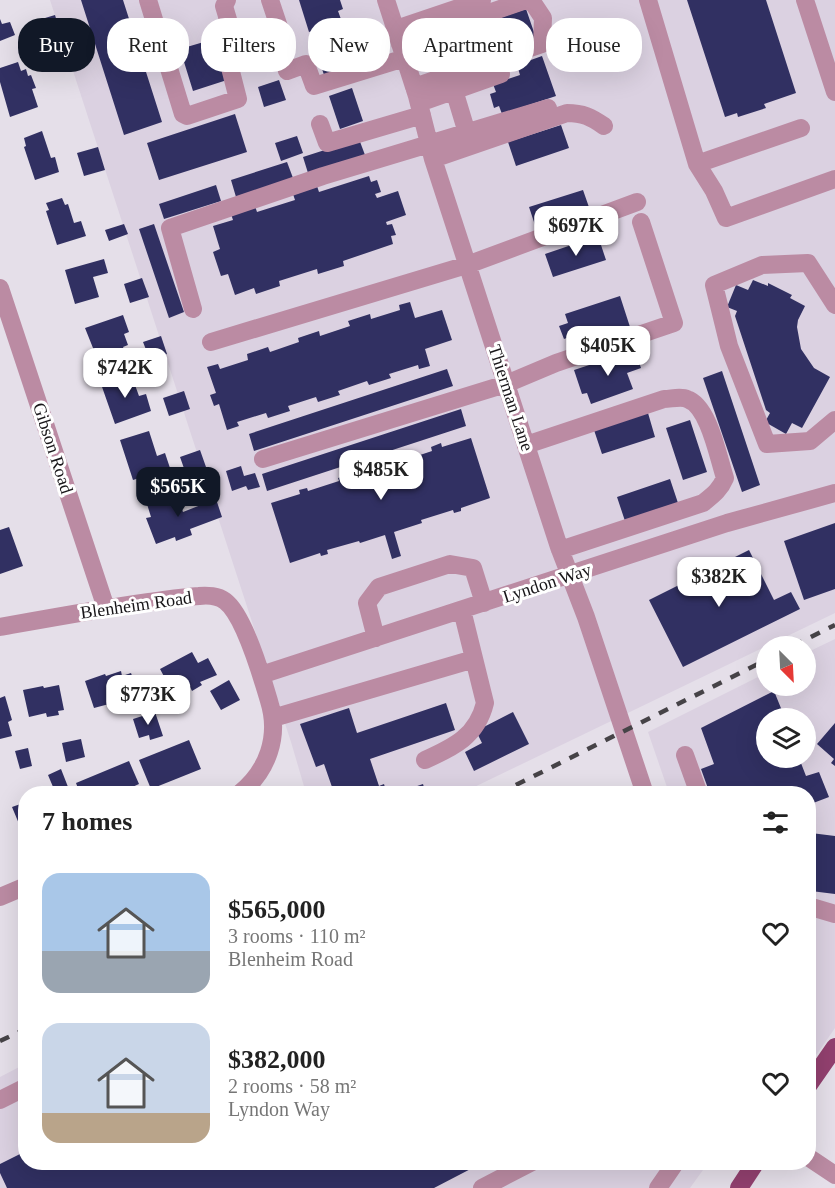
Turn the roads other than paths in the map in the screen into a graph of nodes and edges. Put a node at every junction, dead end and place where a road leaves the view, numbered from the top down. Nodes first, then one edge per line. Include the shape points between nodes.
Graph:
1 (148, 0) edge
2 (270, 0) edge
3 (386, 0) edge
4 (482, 0) edge
5 (526, 0) edge
6 (531, 0) edge
7 (648, 0) edge
8 (805, 0) edge
9 (224, 2) edge
10 (444, 6) edge
11 (276, 18) edge
12 (400, 44) junction
13 (296, 68) edge
14 (501, 74) dead end
15 (454, 90) junction
16 (835, 92) edge
17 (418, 102) junction
18 (549, 108) dead end
19 (320, 124) dead end
20 (604, 126) dead end
21 (801, 128) dead end
22 (467, 133) junction
23 (431, 152) junction
24 (697, 164) junction
25 (835, 179) edge
26 (637, 202) dead end
27 (641, 222) dead end
28 (468, 265) junction
29 (0, 288) edge
30 (835, 305) edge
31 (193, 309) dead end
32 (212, 342) dead end
33 (506, 384) junction
34 (835, 420) edge
35 (526, 445) junction
36 (262, 459) dead end
37 (835, 492) edge
38 (560, 549) junction
39 (571, 575) junction
40 (484, 603) junction
41 (106, 608) junction
42 (462, 610) junction
43 (0, 627) edge
44 (376, 638) junction
45 (474, 660) junction
46 (261, 675) junction
47 (273, 718) junction
48 (685, 755) dead end
49 (425, 760) dead end
50 (247, 786) edge
51 (642, 786) edge
52 (696, 786) edge
53 (18, 889) edge
54 (0, 897) edge
55 (816, 908) edge
56 (835, 914) edge
57 (832, 1051) edge
58 (816, 1062) edge
59 (816, 1074) edge
60 (18, 1092) edge
61 (0, 1100) edge
62 (816, 1162) edge
63 (517, 1170) edge
64 (670, 1170) edge
65 (751, 1170) edge
66 (834, 1173) edge
67 (482, 1188) edge
68 (658, 1188) edge
69 (739, 1188) edge

1 - 9 street via 183,114 187,116 238,99 227,56 232,33
2 - 11 street
3 - 12 street, Thierman Lane
4 - 10 street
5 - 12 street
6 - 17 street via 543,18 542,44
7 - 24 street
8 - 16 street
10 - 12 street
12 - 13 street via 314,86 306,64
12 - 17 street, Thierman Lane
14 - 15 street
15 - 17 street
15 - 22 street
17 - 19 street via 327,143
17 - 23 street, Thierman Lane
18 - 22 street
20 - 23 street via 590,116 567,113
21 - 24 street
22 - 23 street
23 - 28 street, Thierman Lane
23 - 31 street via 323,176 170,228
24 - 25 street via 726,218
26 - 28 street
27 - 33 street via 674,323
28 - 32 street
28 - 33 street, Thierman Lane
29 - 41 street, Gibson Road
30 - 34 street via 808,263 762,265 714,285 729,346 767,444 810,441
33 - 35 street, Thierman Lane
33 - 36 street
35 - 38 street, Thierman Lane
35 - 38 street via 664,399 685,398 704,412 725,478 714,495
37 - 39 street, Lyndon Way
38 - 39 street, Thierman Lane
39 - 40 street, Lyndon Way
39 - 51 street, Thierman Lane
40 - 42 street, Lyndon Way
40 - 44 street via 473,568 450,564 379,587 367,603
41 - 43 street, Blenheim Road
41 - 46 street, Blenheim Road via 201,595 218,598 236,614
42 - 44 street, Lyndon Way
42 - 45 street
44 - 46 street, Lyndon Way
45 - 47 street
45 - 49 street via 485,703 482,716 470,733 451,748
46 - 47 street, Blenheim Road
47 - 50 street, Blenheim Road via 269,756
48 - 52 street
53 - 54 street
55 - 56 street
57 - 58 main road
57 - 59 main road
60 - 61 street
62 - 66 street
63 - 67 street
64 - 68 street
65 - 69 main road

